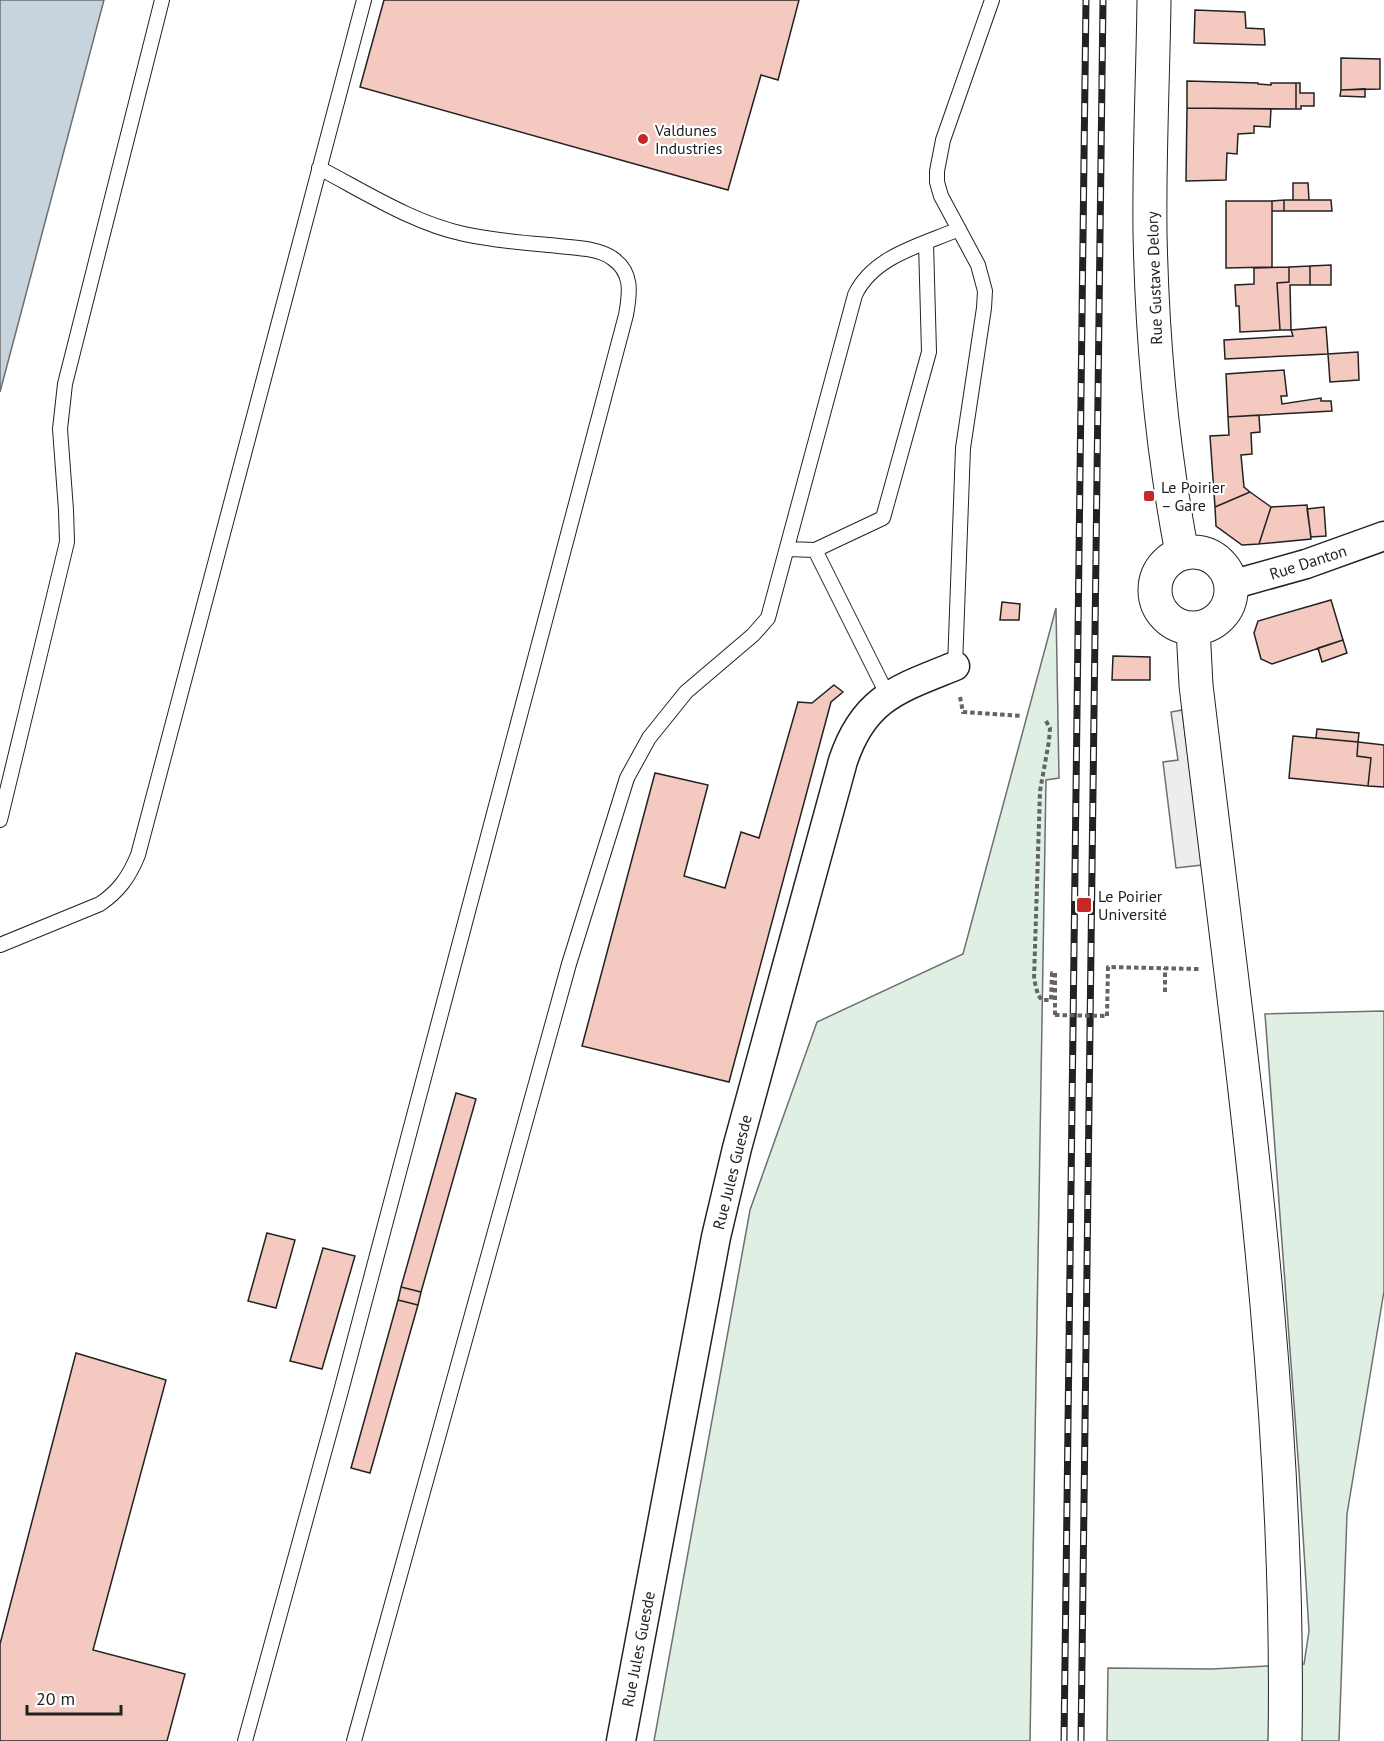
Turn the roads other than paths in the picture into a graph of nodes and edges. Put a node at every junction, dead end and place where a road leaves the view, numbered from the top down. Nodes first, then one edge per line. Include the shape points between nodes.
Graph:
1 (162, 0) edge
2 (364, 0) edge
3 (992, 0) edge
4 (1154, 0) edge
5 (319, 168) junction
6 (959, 230) junction
7 (926, 243) junction
8 (1384, 536) edge
9 (787, 549) junction
10 (815, 550) junction
11 (1182, 553) junction
12 (1231, 585) junction
13 (1192, 628) junction
14 (955, 666) joint
15 (888, 696) junction
16 (0, 820) edge
17 (0, 945) edge
18 (245, 1741) edge
19 (354, 1741) edge
20 (621, 1741) edge
21 (1285, 1741) edge

1 - 16 lane via 65,384 60,429 67,542
2 - 5 lane
3 - 6 lane via 943,140 937,171 941,196
4 - 11 street, Rue Gustave Delory via 1151,266 1169,476
5 - 17 lane via 138,855 124,883 100,904
5 - 18 lane via 440,228 610,256 629,278 629,297
6 - 7 lane
6 - 14 lane via 978,266 985,291 963,448
7 - 9 lane via 883,262 866,276 855,295
7 - 10 lane via 929,352 883,518
8 - 12 street, Rue Danton
9 - 10 lane
9 - 19 lane via 768,618 686,692 649,738 627,778 569,964
10 - 15 lane
11 - 12 street via 1211,556 1224,568
11 - 13 street via 1159,572 1155,595 1170,620
12 - 13 street via 1229,602 1220,617
13 - 21 street via 1263,1257 1280,1452
14 - 15 street, Rue Jules Guesde
15 - 20 street, Rue Jules Guesde via 866,716 848,748 732,1168

